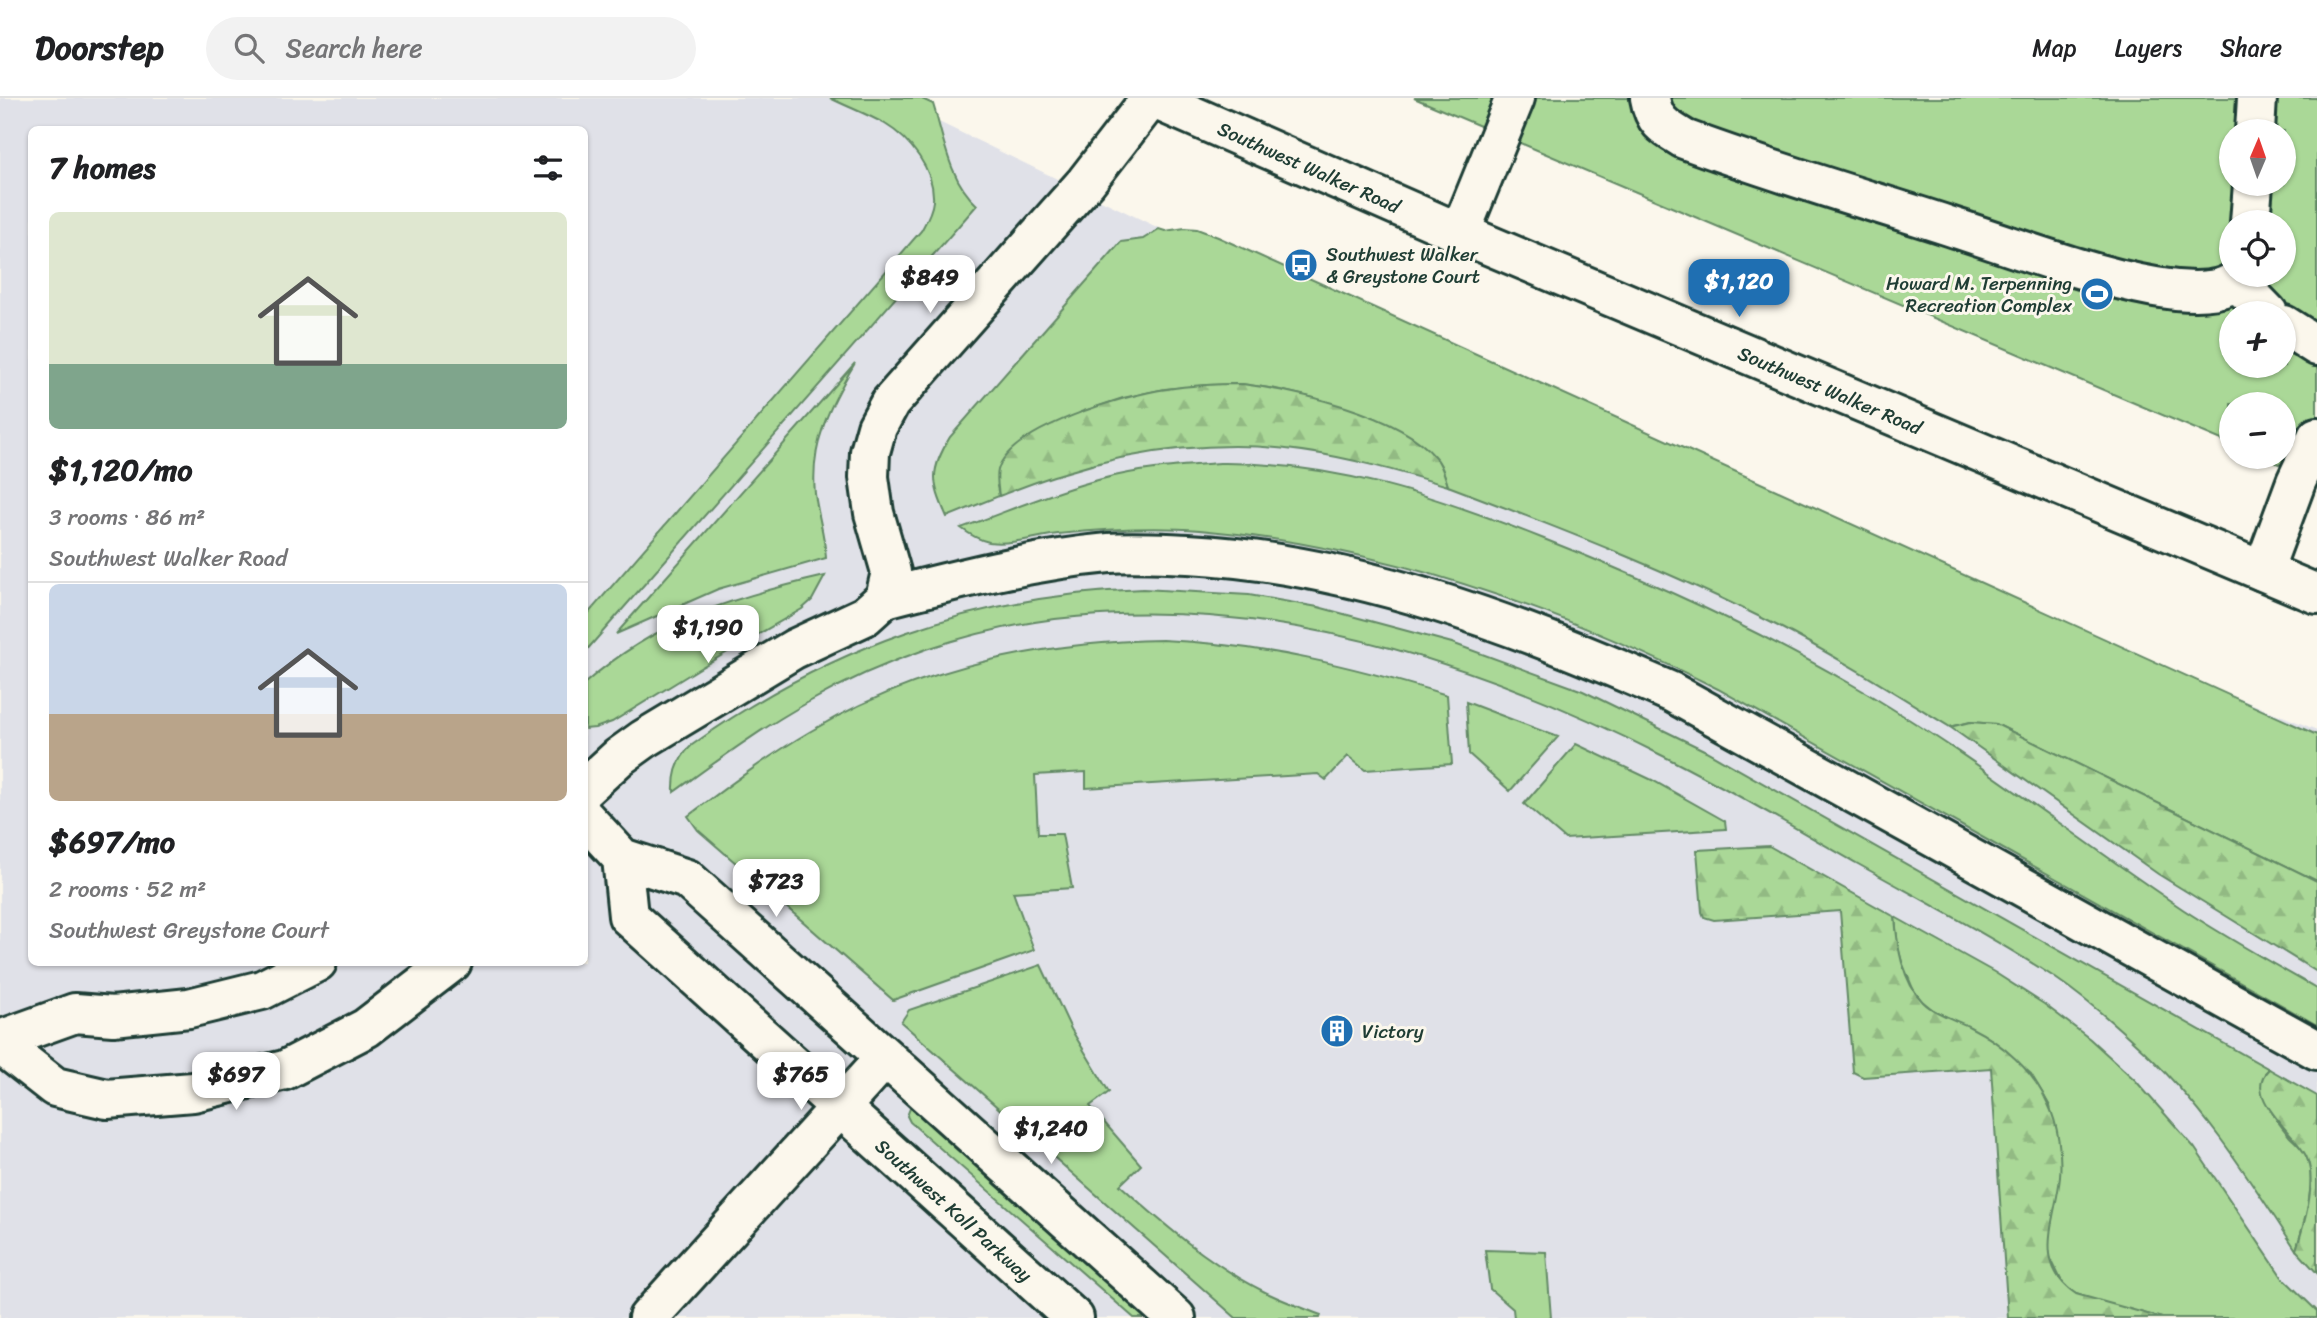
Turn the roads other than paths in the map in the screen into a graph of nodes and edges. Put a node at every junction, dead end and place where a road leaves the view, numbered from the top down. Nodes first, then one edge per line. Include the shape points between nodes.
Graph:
1 (1151, 98) edge
2 (1515, 98) edge
3 (1650, 98) edge
4 (2257, 98) edge
5 (2256, 119) edge
6 (1460, 233) junction
7 (2226, 287) edge
8 (2246, 287) edge
9 (2258, 301) edge
10 (2296, 333) edge
11 (2317, 346) edge
12 (2317, 437) edge
13 (2263, 571) junction
14 (2317, 594) edge
15 (885, 598) junction
16 (588, 785) edge
17 (588, 821) edge
18 (622, 858) junction
19 (309, 966) edge
20 (447, 966) edge
21 (0, 1042) edge
22 (2317, 1050) edge
23 (886, 1058) junction
24 (840, 1107) junction
25 (648, 1318) edge
26 (1074, 1318) edge
27 (1176, 1318) edge

1 - 6 street, Southwest Walker Road
1 - 15 street via 1086,182 890,403 877,427 869,477 891,572
2 - 6 street
3 - 7 street via 1654,115 1684,139 2046,257 2156,287 2196,291
4 - 5 street
6 - 13 street, Southwest Walker Road
8 - 9 street
10 - 11 street
12 - 13 street
13 - 14 street, Southwest Walker Road
15 - 16 street via 865,615 794,649 644,739
15 - 22 street via 1054,560 1158,553 1209,555 1303,569 1450,607 1601,661 1671,692
17 - 18 street
18 - 23 street via 687,879
18 - 24 street, Southwest Koll Parkway via 628,916
19 - 21 street via 250,993 189,1007 113,1016 75,1013
20 - 21 street via 366,1028 285,1070 193,1092 107,1099 55,1087
23 - 24 street
23 - 27 street
24 - 25 street
24 - 26 street, Southwest Koll Parkway

